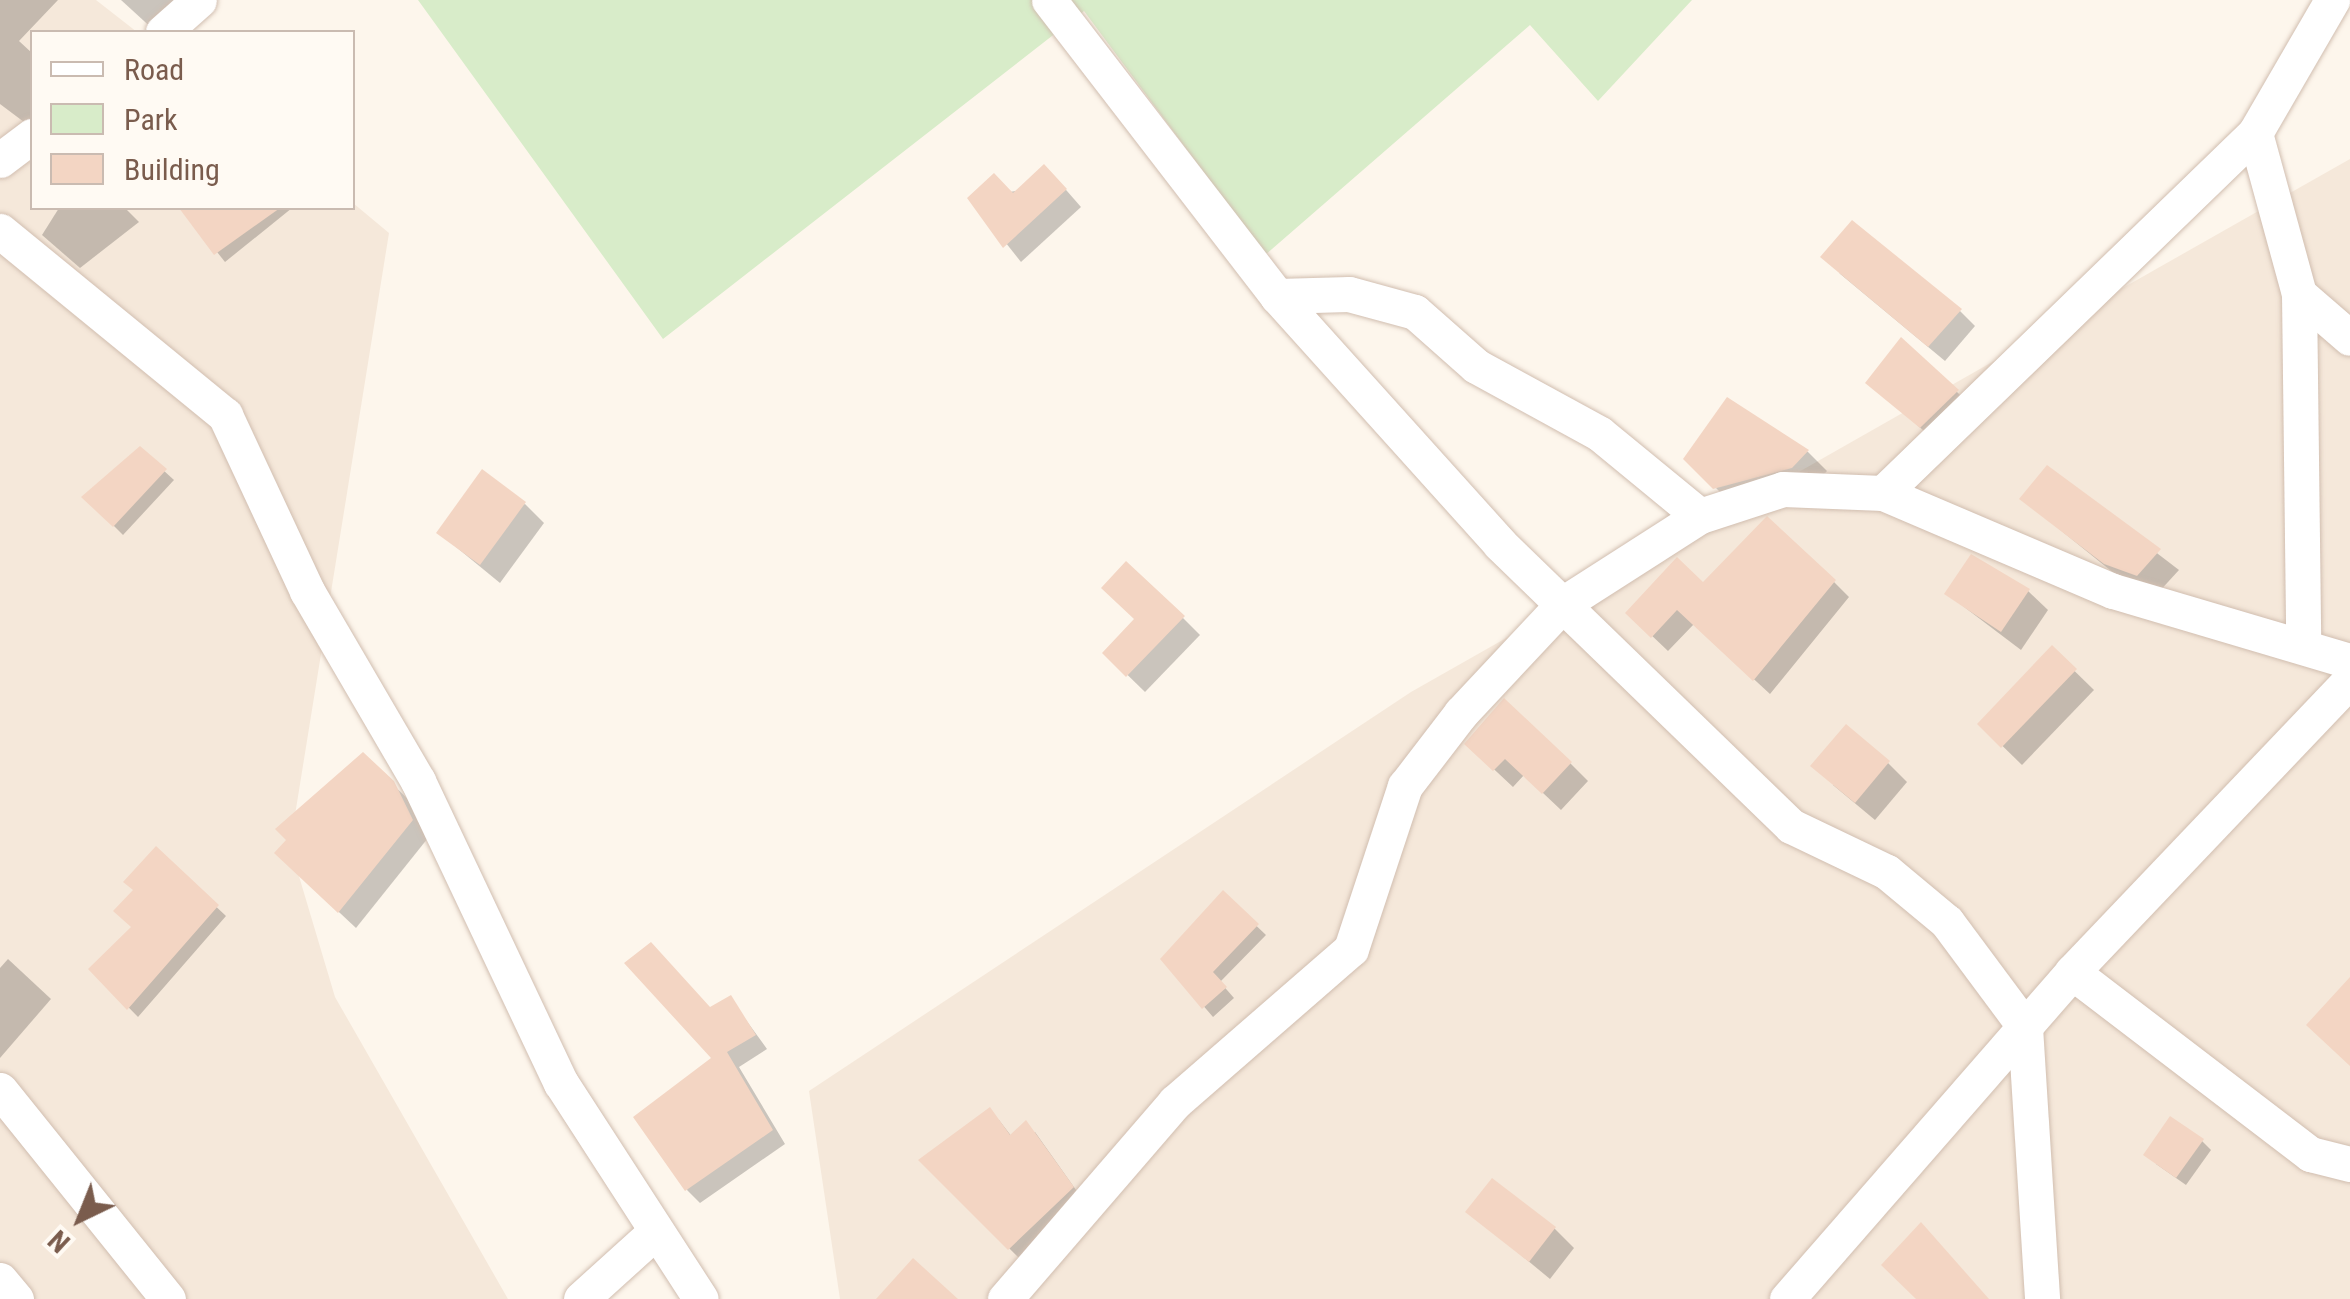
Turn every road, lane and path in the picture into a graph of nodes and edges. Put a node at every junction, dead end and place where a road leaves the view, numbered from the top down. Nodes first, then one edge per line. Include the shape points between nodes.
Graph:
1 (200, 0) edge
2 (1049, 0) edge
3 (2332, 0) edge
4 (166, 30) edge
5 (2256, 133) junction
6 (30, 138) edge
7 (0, 160) edge
8 (0, 231) edge
9 (2299, 294) junction
10 (1277, 296) junction
11 (2350, 338) edge
12 (1883, 492) junction
13 (1700, 516) junction
14 (1564, 603) junction
15 (2303, 644) junction
16 (2350, 660) edge
17 (2350, 680) edge
18 (2072, 972) junction
19 (2025, 1027) junction
20 (0, 1090) edge
21 (2350, 1164) edge
22 (654, 1233) junction
23 (0, 1280) edge
24 (16, 1299) edge
25 (168, 1299) edge
26 (580, 1299) edge
27 (700, 1299) edge
28 (1005, 1299) edge
29 (1787, 1299) edge
30 (2042, 1299) edge

1 - 4 street
2 - 10 street
3 - 5 street
5 - 9 street
5 - 12 street
6 - 7 street
8 - 22 street via 225,414 307,591 418,781 561,1082
9 - 11 street
9 - 15 street
10 - 13 street via 1349,294 1416,312 1476,366 1600,434
10 - 14 street
12 - 13 street via 1783,488
12 - 15 street via 2113,591
13 - 14 street
14 - 19 street via 1791,826 1887,872 1947,922
14 - 28 street via 1405,786 1351,949 1175,1102
15 - 16 street
17 - 18 street
18 - 19 street
18 - 21 street via 2310,1154
19 - 29 street
19 - 30 street
20 - 25 street
22 - 26 street
22 - 27 street
23 - 24 street

